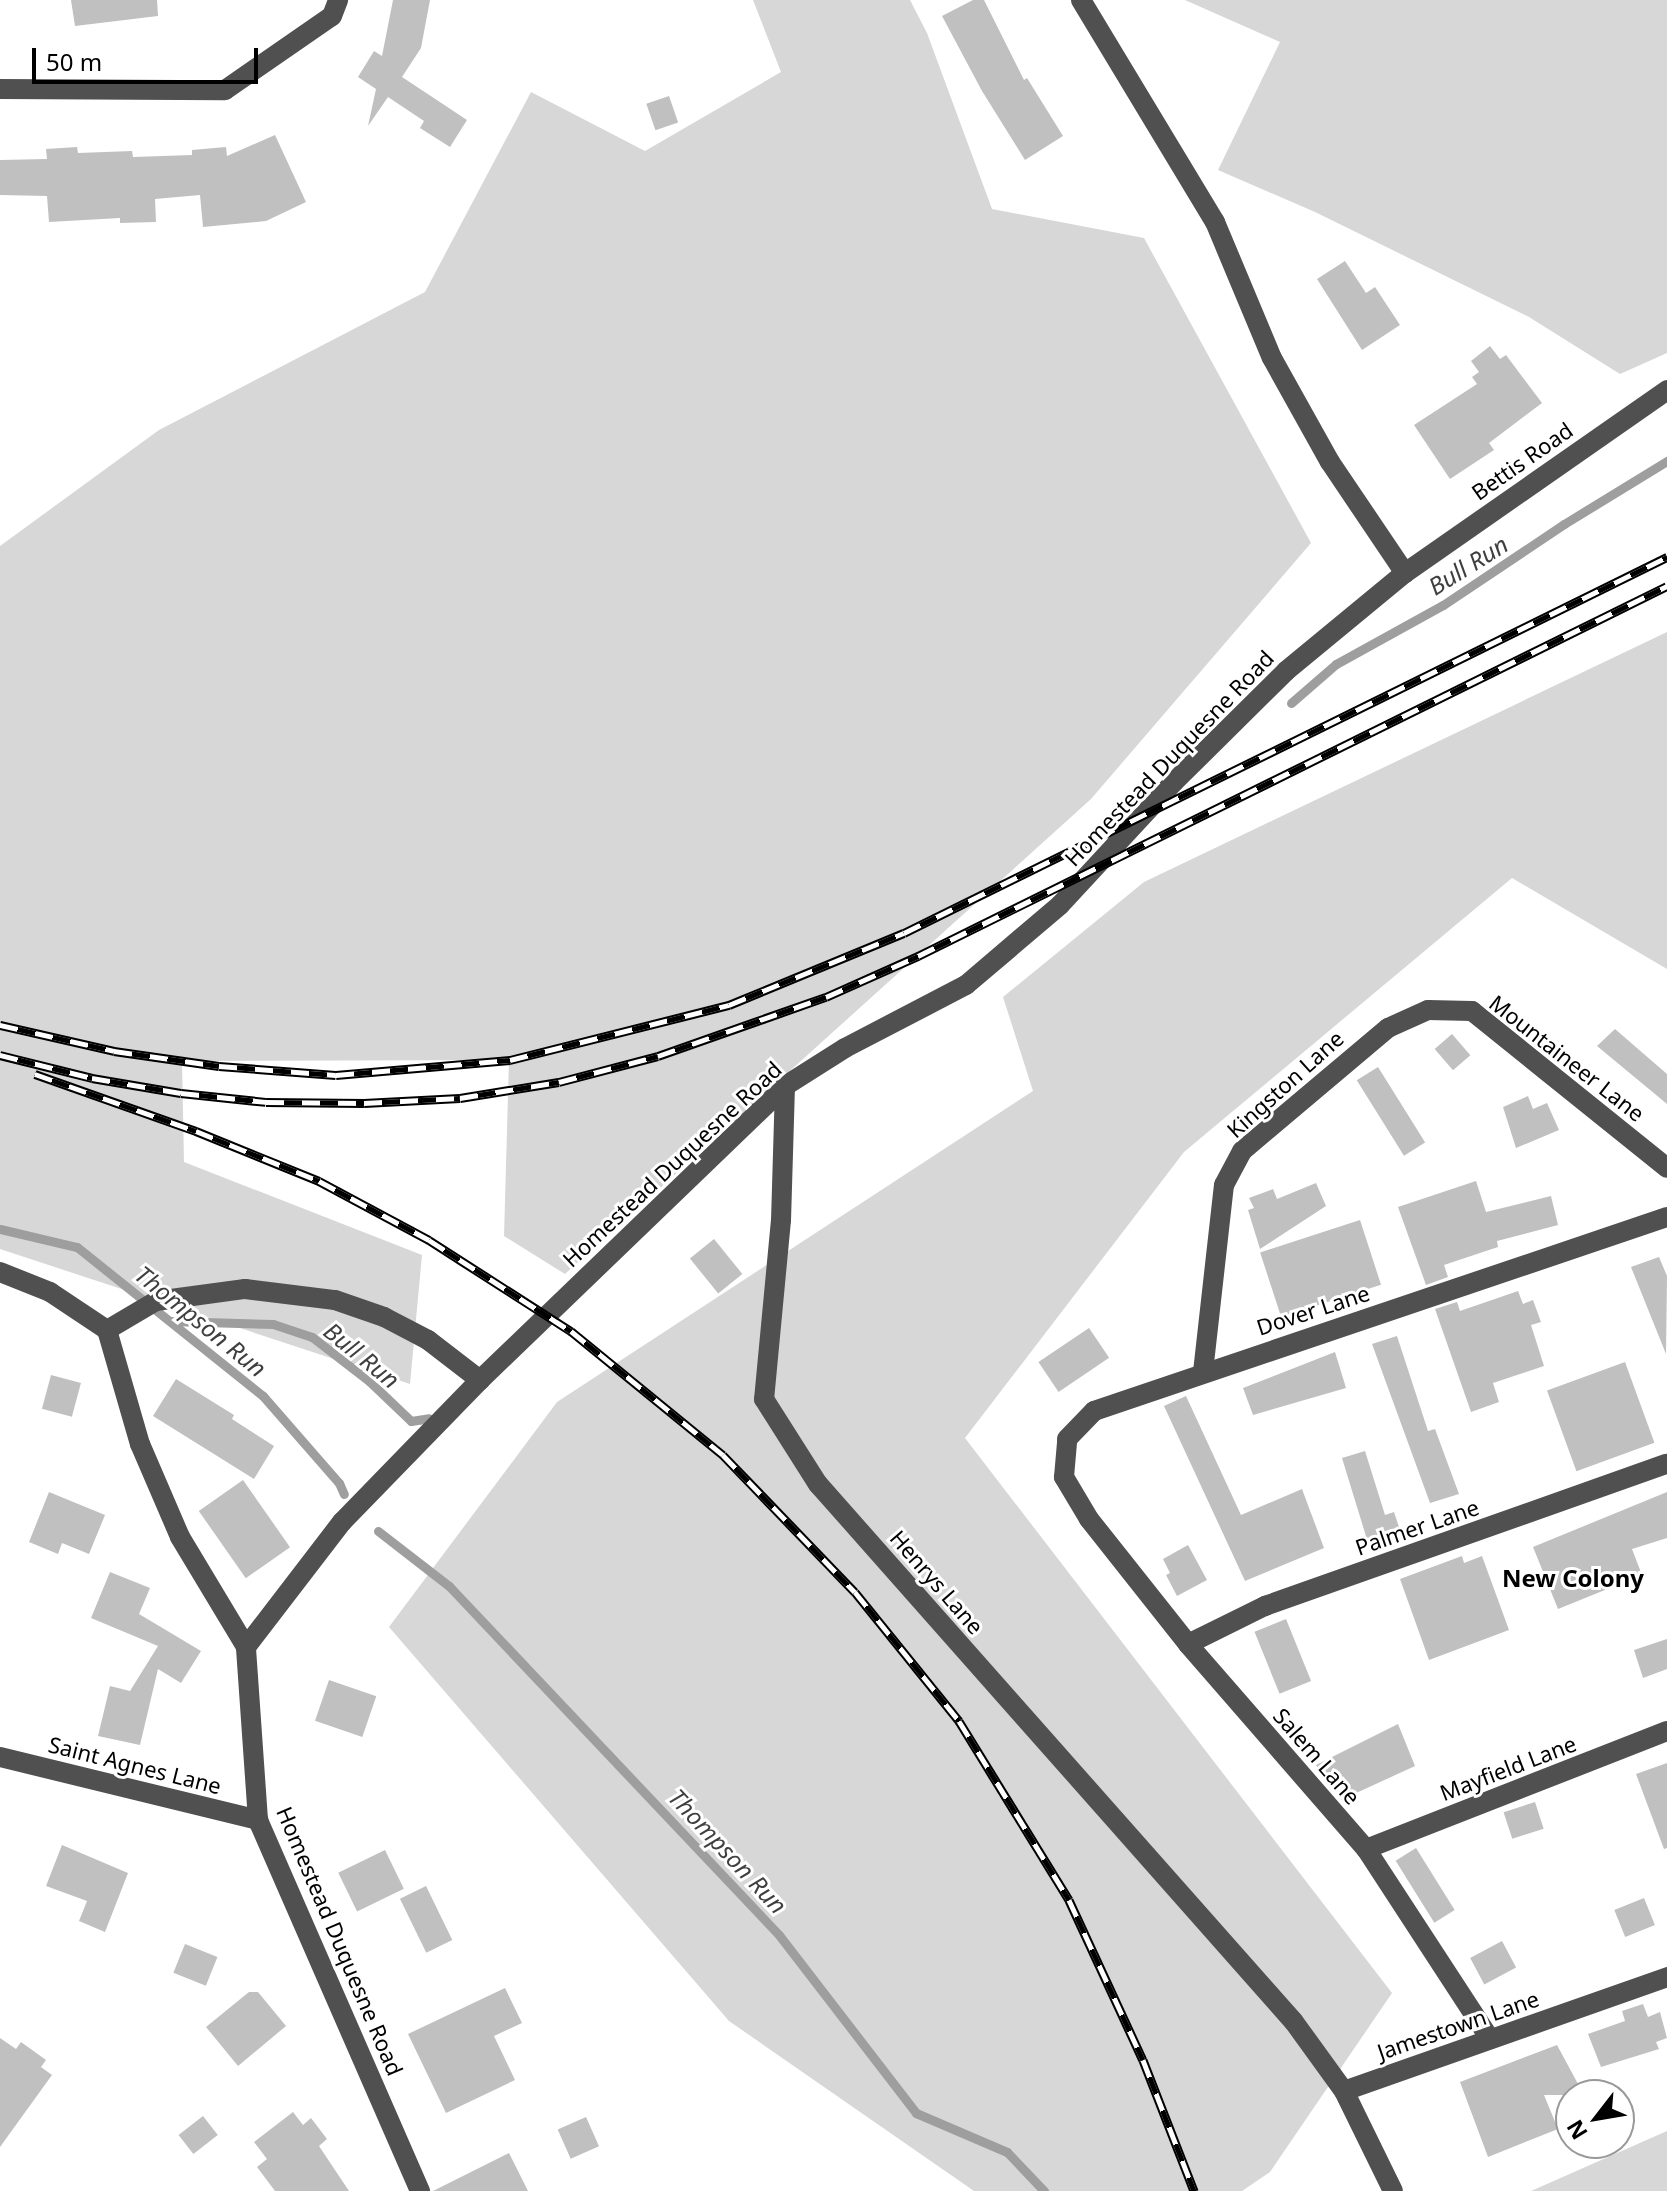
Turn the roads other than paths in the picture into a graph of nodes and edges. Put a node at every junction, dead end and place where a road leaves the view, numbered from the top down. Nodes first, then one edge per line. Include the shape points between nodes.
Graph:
1 (338, 0) edge
2 (1081, 0) edge
3 (0, 89) edge
4 (1667, 390) edge
5 (1405, 573) junction
6 (1428, 1010) joint
7 (785, 1086) junction
8 (1667, 1168) edge
9 (1667, 1217) edge
10 (0, 1272) edge
11 (107, 1330) junction
12 (1203, 1372) junction
13 (480, 1380) junction
14 (1667, 1464) edge
15 (1089, 1519) joint
16 (1188, 1644) junction
17 (246, 1647) junction
18 (1667, 1731) edge
19 (0, 1757) edge
20 (258, 1820) junction
21 (1366, 1849) junction
22 (1667, 1977) edge
23 (1490, 2039) junction
24 (1344, 2091) junction
25 (420, 2191) edge
26 (1393, 2191) edge

1 - 3 street via 332,16 225,90
2 - 5 street via 1215,222 1272,358 1330,462
4 - 5 street, Bettis Road
5 - 7 street, Homestead Duquesne Road via 1286,671 1060,905 966,985
6 - 8 street, Mountaineer Lane via 1472,1011
6 - 12 street, Kingston Lane via 1388,1028 1242,1151 1224,1185
7 - 13 street, Homestead Duquesne Road
7 - 24 street, Henrys Lane via 781,1220 764,1399 818,1484 1294,2022
9 - 12 street, Dover Lane
10 - 11 street via 50,1292
11 - 13 street via 147,1307 245,1289 335,1300 428,1340
11 - 17 street via 140,1444 180,1537
12 - 15 street, Dover Lane via 1094,1411 1067,1439 1064,1477
13 - 17 street, Homestead Duquesne Road via 342,1522
14 - 16 street, Palmer Lane via 1265,1606
15 - 16 street, Salem Lane
16 - 21 street, Salem Lane
17 - 20 street, Homestead Duquesne Road
18 - 21 street, Mayfield Lane
19 - 20 street, Saint Agnes Lane
20 - 25 street, Homestead Duquesne Road
21 - 23 street, Salem Lane
22 - 23 street, Jamestown Lane
23 - 24 street, Jamestown Lane
24 - 26 street

